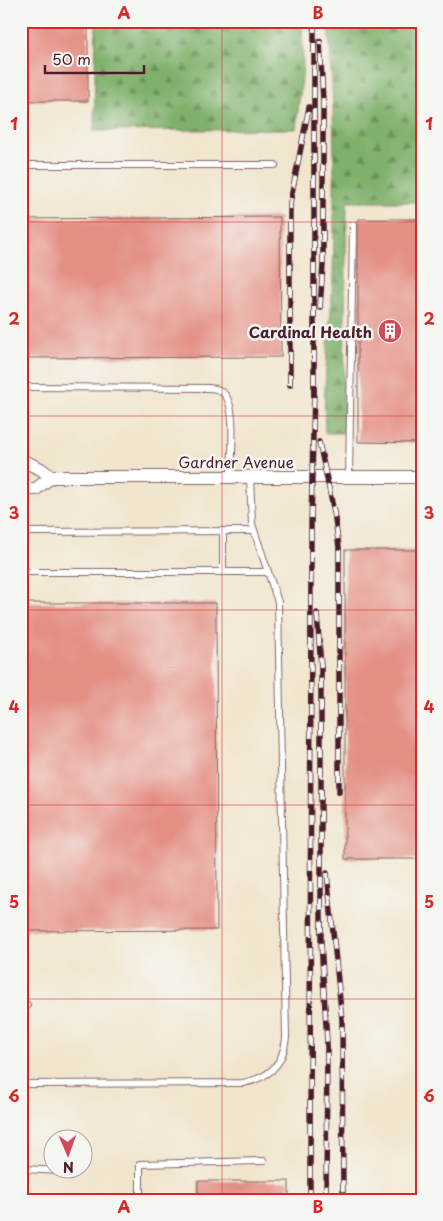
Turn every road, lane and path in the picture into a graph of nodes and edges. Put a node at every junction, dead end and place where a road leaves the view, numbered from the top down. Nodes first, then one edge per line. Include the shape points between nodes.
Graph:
1 (21, 165) edge
2 (275, 165) dead end
3 (353, 225) dead end
4 (21, 387) edge
5 (21, 460) edge
6 (50, 477) junction
7 (231, 477) junction
8 (250, 477) junction
9 (349, 477) junction
10 (422, 477) edge
11 (21, 489) edge
12 (223, 531) junction
13 (254, 531) junction
14 (21, 532) edge
15 (21, 572) edge
16 (223, 572) junction
17 (268, 572) junction
18 (21, 1084) edge
19 (264, 1161) dead end
20 (21, 1170) edge
21 (42, 1170) edge
22 (140, 1200) edge

1 - 2 lane
3 - 9 lane
4 - 7 lane via 221,390 231,407
5 - 6 street
6 - 7 street, Gardner Avenue
6 - 11 street via 36,489
7 - 8 street, Gardner Avenue
8 - 9 street, Gardner Avenue
8 - 13 lane
9 - 10 street, Gardner Avenue
12 - 13 lane
12 - 14 lane
12 - 16 lane
13 - 17 lane
15 - 16 lane
16 - 17 lane
17 - 18 lane via 278,602 286,1038 281,1059 266,1076 243,1083
19 - 22 lane via 140,1164
20 - 21 lane

